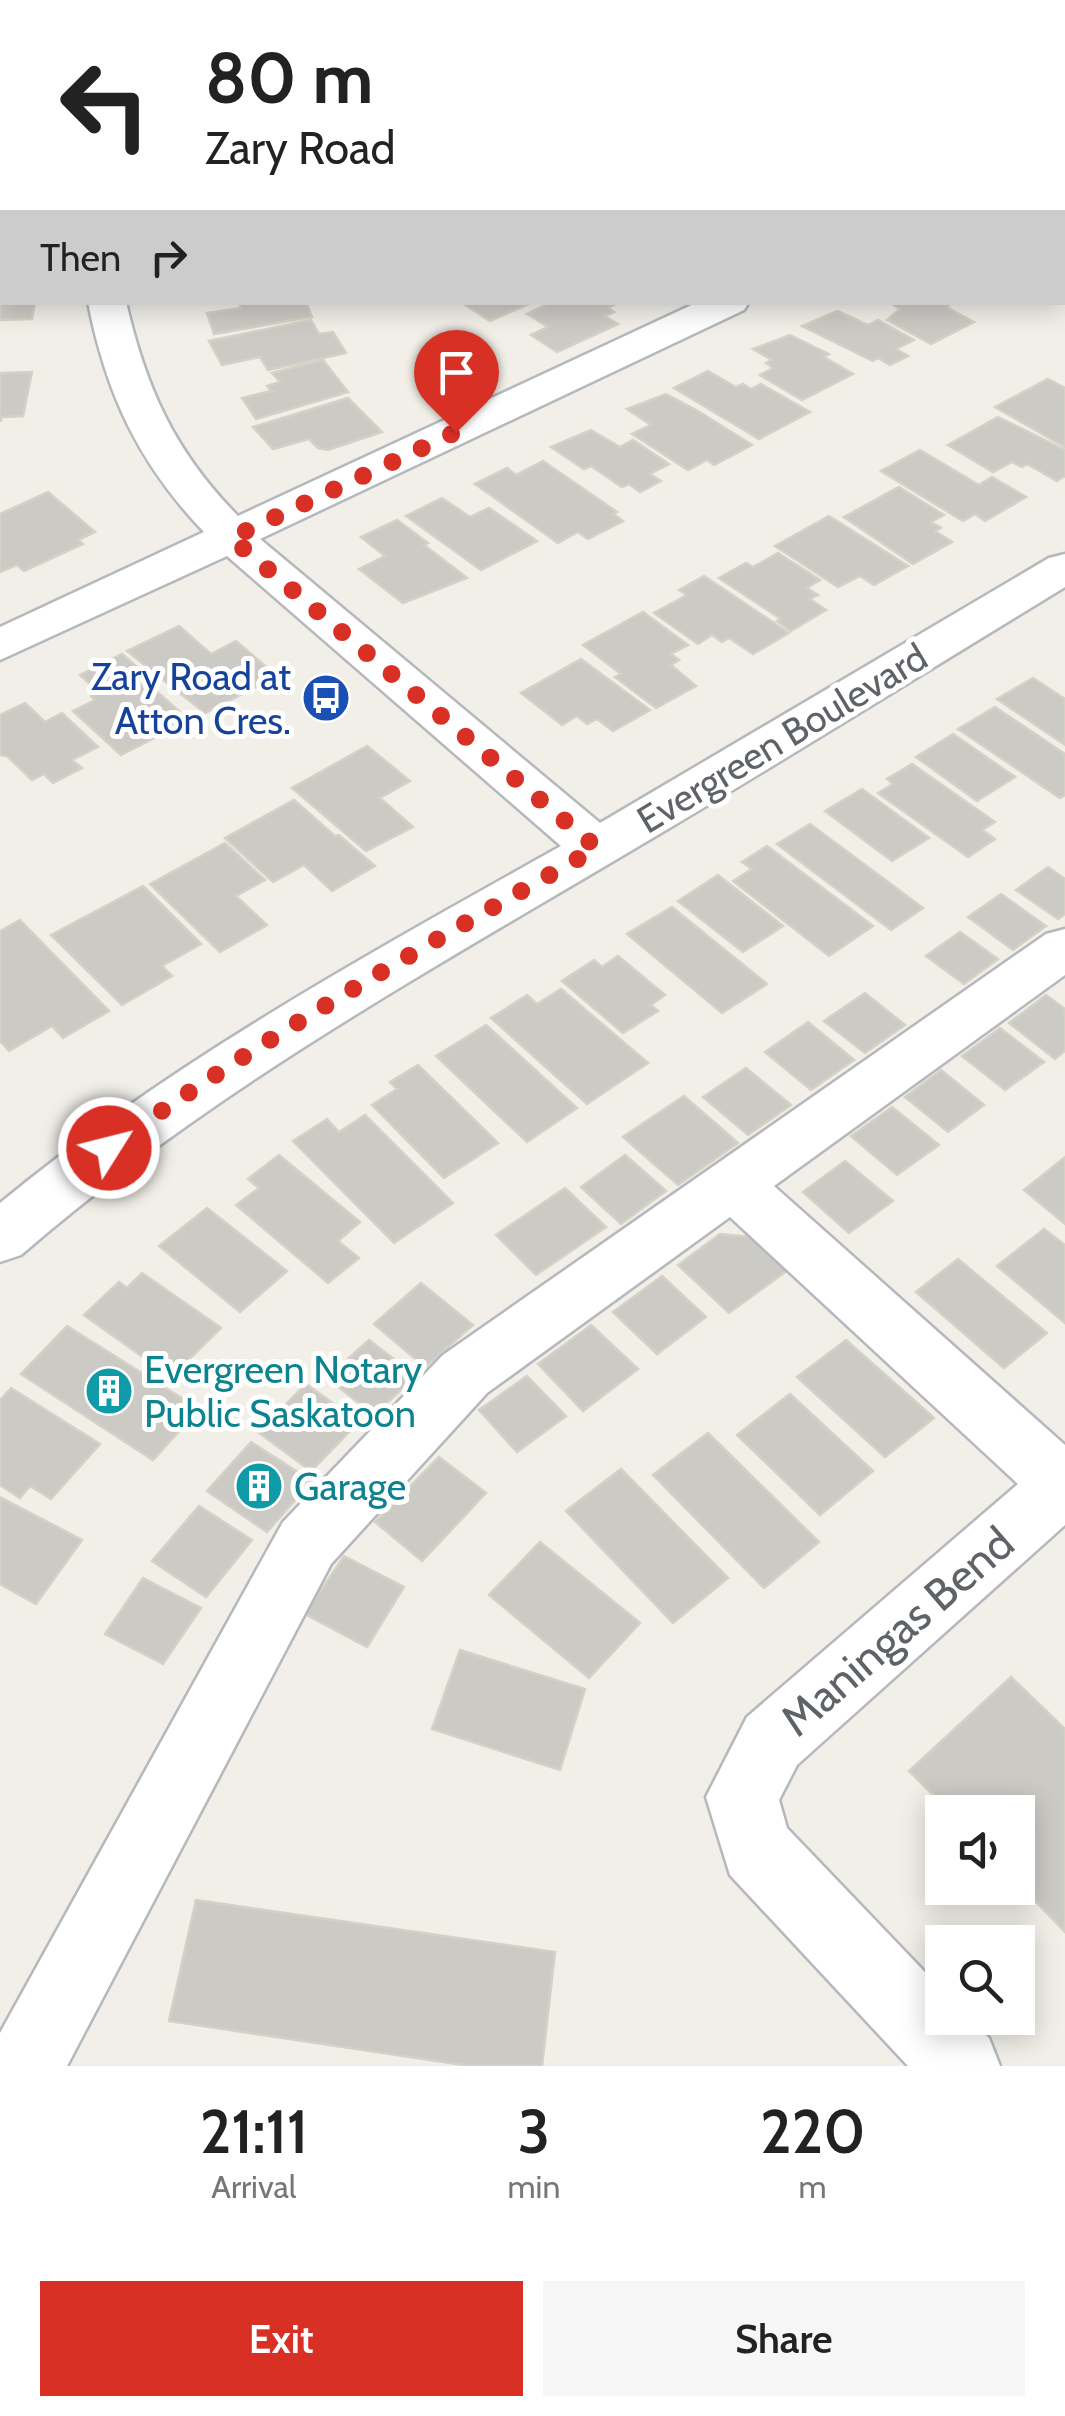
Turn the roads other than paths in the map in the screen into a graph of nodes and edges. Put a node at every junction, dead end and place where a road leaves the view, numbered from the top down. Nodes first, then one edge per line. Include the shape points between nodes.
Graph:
1 (107, 305) edge
2 (724, 305) edge
3 (231, 538) junction
4 (1065, 568) edge
5 (0, 645) edge
6 (597, 848) junction
7 (1065, 948) edge
8 (733, 1184) junction
9 (0, 1238) edge
10 (1065, 1485) edge
11 (25, 2066) edge
12 (961, 2066) edge

1 - 3 street via 116,358 155,439
2 - 3 street
3 - 5 street
3 - 6 street
4 - 6 street, Evergreen Boulevard
6 - 9 street, Evergreen Boulevard via 312,1011 192,1088 64,1181
7 - 8 street
8 - 10 street
8 - 11 street via 465,1374 308,1542
10 - 12 street, Maningas Bend via 772,1740 742,1797 756,1850

